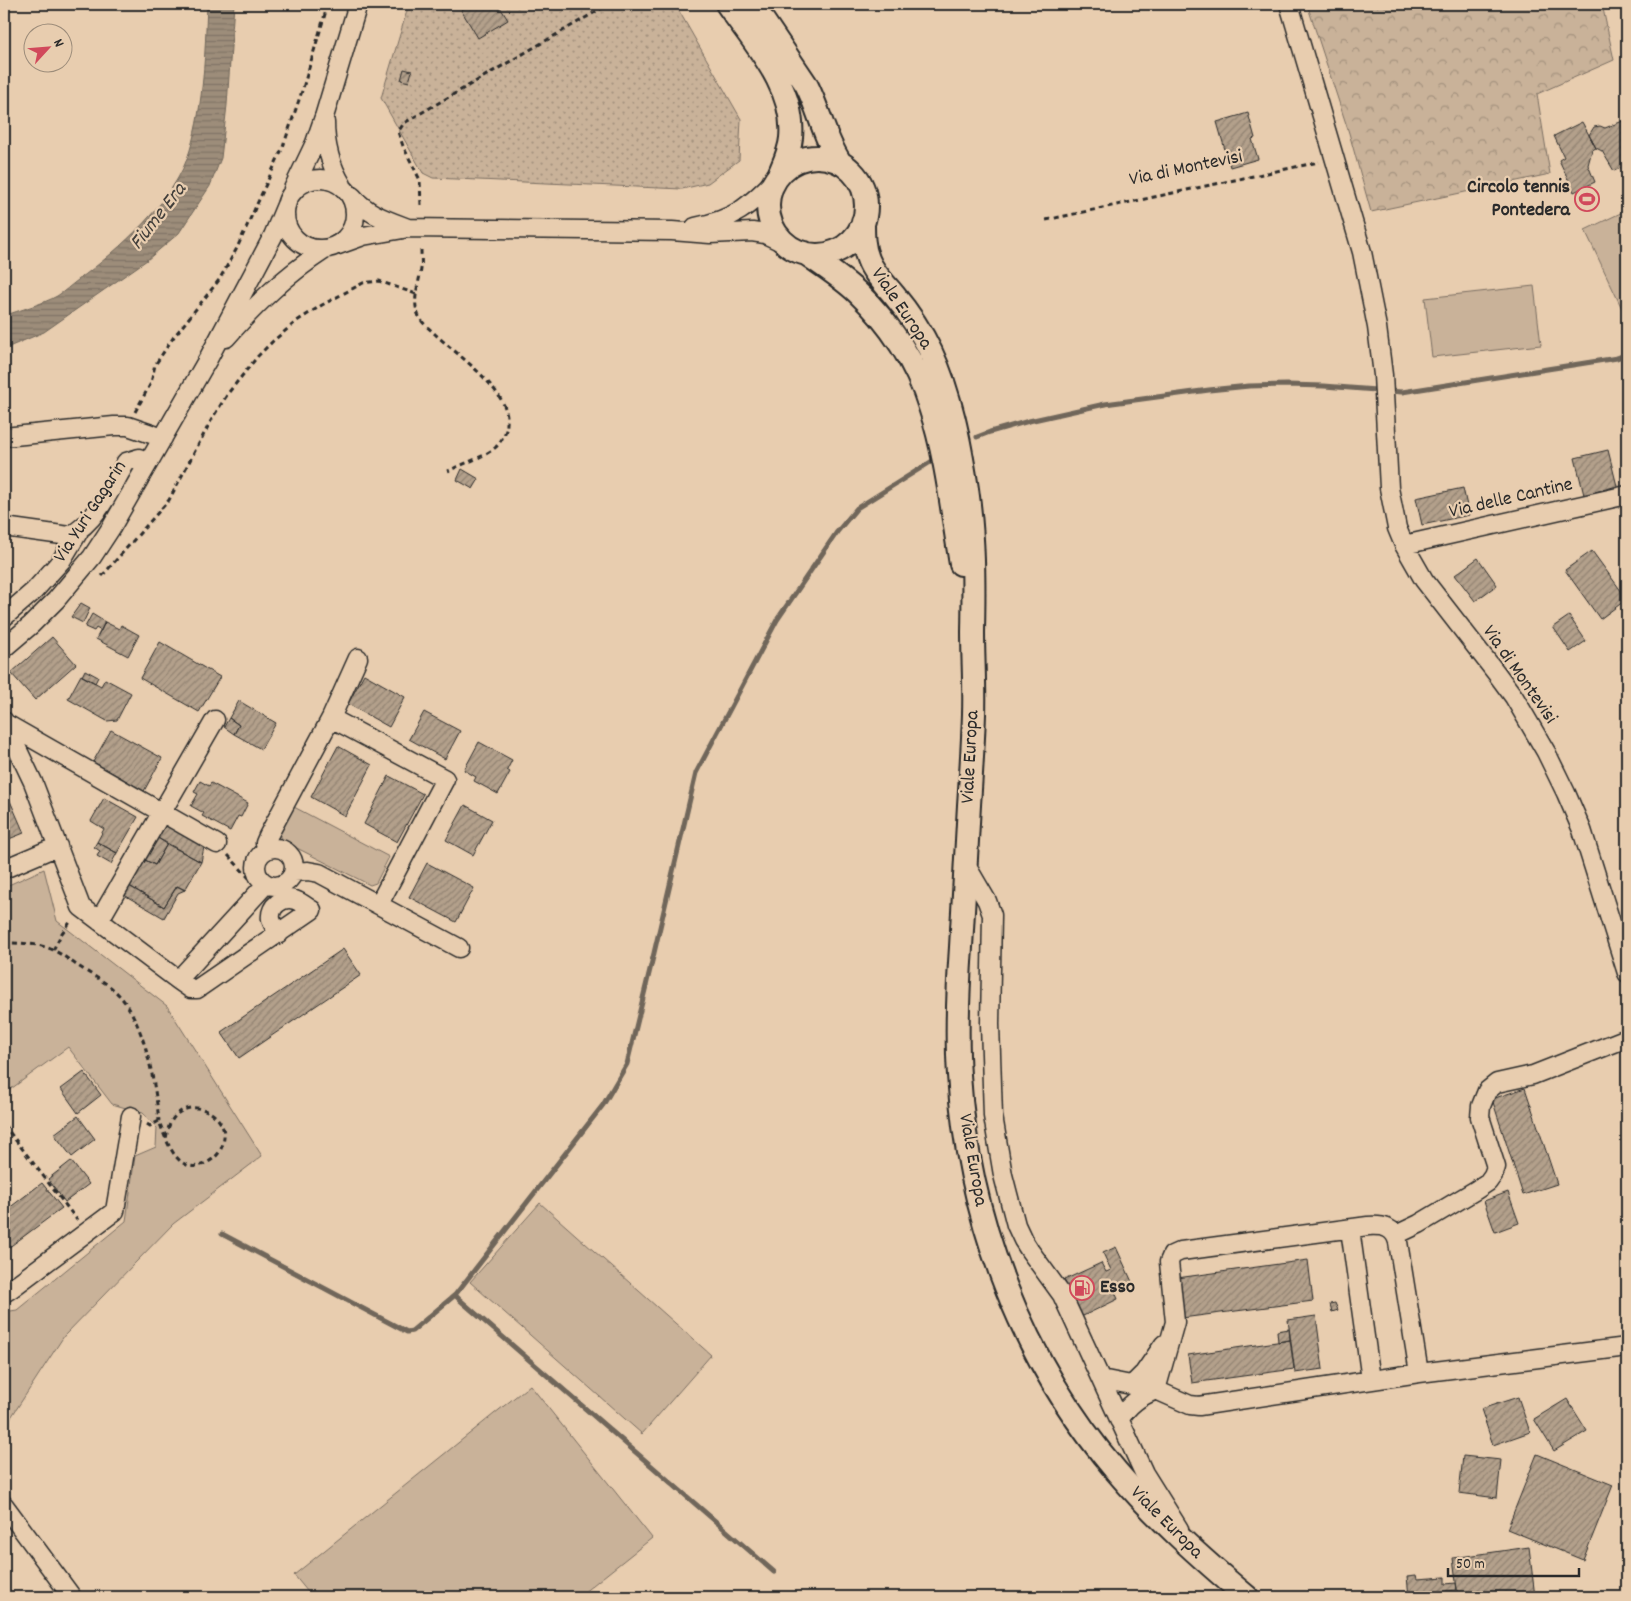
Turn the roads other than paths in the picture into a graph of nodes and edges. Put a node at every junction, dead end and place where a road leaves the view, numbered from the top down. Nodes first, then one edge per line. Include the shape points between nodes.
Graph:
1 (358, 4) edge
2 (727, 4) edge
3 (752, 4) edge
4 (1289, 4) edge
5 (324, 117) junction
6 (840, 162) junction
7 (777, 177) junction
8 (346, 189) junction
9 (288, 200) junction
10 (863, 222) junction
11 (409, 228) junction
12 (672, 231) junction
13 (332, 247) junction
14 (796, 248) junction
15 (208, 359) junction
16 (4, 436) edge
17 (163, 438) junction
18 (148, 462) junction
19 (1627, 495) edge
20 (4, 527) edge
21 (79, 532) junction
22 (1404, 545) junction
23 (4, 617) edge
24 (973, 632) junction
25 (4, 648) edge
26 (358, 658) dead end
27 (331, 718) junction
28 (215, 720) dead end
29 (4, 722) edge
30 (162, 812) junction
31 (218, 844) road end
32 (58, 846) junction
33 (267, 849) junction
34 (966, 865) junction
35 (4, 869) edge
36 (294, 872) junction
37 (263, 887) junction
38 (379, 904) junction
39 (99, 921) junction
40 (279, 934) dead end
41 (459, 948) dead end
42 (1627, 974) edge
43 (178, 980) junction
44 (1627, 1038) edge
45 (131, 1116) road end
46 (1350, 1229) junction
47 (1396, 1235) junction
48 (4, 1293) edge
49 (1174, 1328) junction
50 (1627, 1347) edge
51 (1419, 1373) junction
52 (1102, 1379) junction
53 (1371, 1380) junction
54 (1132, 1385) junction
55 (1156, 1390) junction
56 (1120, 1420) junction
57 (4, 1505) edge
58 (1192, 1550) junction
59 (72, 1597) edge
60 (1247, 1597) edge

1 - 5 street
2 - 7 main road, Viale Europa via 775,74 786,98 791,138
3 - 6 main road, Viale Europa via 806,84
4 - 22 street, Via di Montevisi via 1362,252 1383,375 1389,488 1394,519
5 - 8 street via 329,158
5 - 9 street
6 - 7 main road via 824,157 807,158 791,164
6 - 10 main road, Viale Europa via 854,174 864,192 866,212
7 - 12 street via 734,215 712,224
7 - 14 main road, Viale Europa via 768,208 779,237
8 - 9 street via 331,180 308,180 298,186
8 - 11 street via 358,204 374,215
8 - 13 street via 355,204 356,216 347,238
9 - 13 street via 285,217 294,238 314,249
9 - 15 street via 273,236
10 - 14 main road via 852,240 835,251 825,254
10 - 24 main road, Viale Europa via 863,245 868,261 924,338 939,371 950,408 967,490 974,548
11 - 12 street
11 - 13 street via 363,236
12 - 14 street via 710,234 752,232 765,234
13 - 15 street via 275,287
14 - 24 main road, Viale Europa via 844,281 875,311 902,346 923,387 946,471
15 - 17 street, Via Yuri Gagarin
16 - 17 street via 128,426
17 - 18 street, Via Yuri Gagarin
18 - 21 street via 139,458 126,462 91,520
18 - 25 street, Via Yuri Gagarin via 92,557 45,611
19 - 22 street, Via delle Cantine
20 - 21 street via 70,536
21 - 23 street via 61,561
22 - 42 street, Via di Montevisi via 1424,580 1514,697 1546,752 1582,830
24 - 34 main road, Viale Europa via 974,714
26 - 27 street
27 - 33 street via 268,836
27 - 38 street via 445,778
28 - 30 street
29 - 30 street
29 - 32 street
30 - 31 street
30 - 39 street
32 - 35 street
32 - 39 street via 81,907
33 - 36 street via 276,847 290,854
33 - 37 street via 256,866
34 - 52 street via 987,901 993,922 990,1024 993,1116 1003,1176 1023,1240 1062,1295
34 - 58 main road, Viale Europa via 958,1011 959,1076 969,1159 990,1243 1013,1306 1062,1398 1115,1471
36 - 37 street via 280,886
36 - 38 street via 318,873
37 - 43 street
38 - 41 street
39 - 43 street
40 - 43 street via 197,989 190,989
44 - 47 street via 1534,1075 1497,1084 1486,1091 1480,1118 1496,1167 1494,1175 1476,1190
45 - 48 street via 115,1211
46 - 47 street via 1381,1226
46 - 49 street via 1181,1251 1172,1255 1169,1262
46 - 53 street
47 - 51 street
49 - 54 street via 1157,1356
49 - 55 street
50 - 51 street
51 - 53 street
52 - 54 street
52 - 56 street
53 - 55 street via 1199,1406
54 - 55 street
55 - 56 street via 1132,1403
56 - 58 street via 1144,1473
57 - 59 street
58 - 60 main road, Viale Europa

